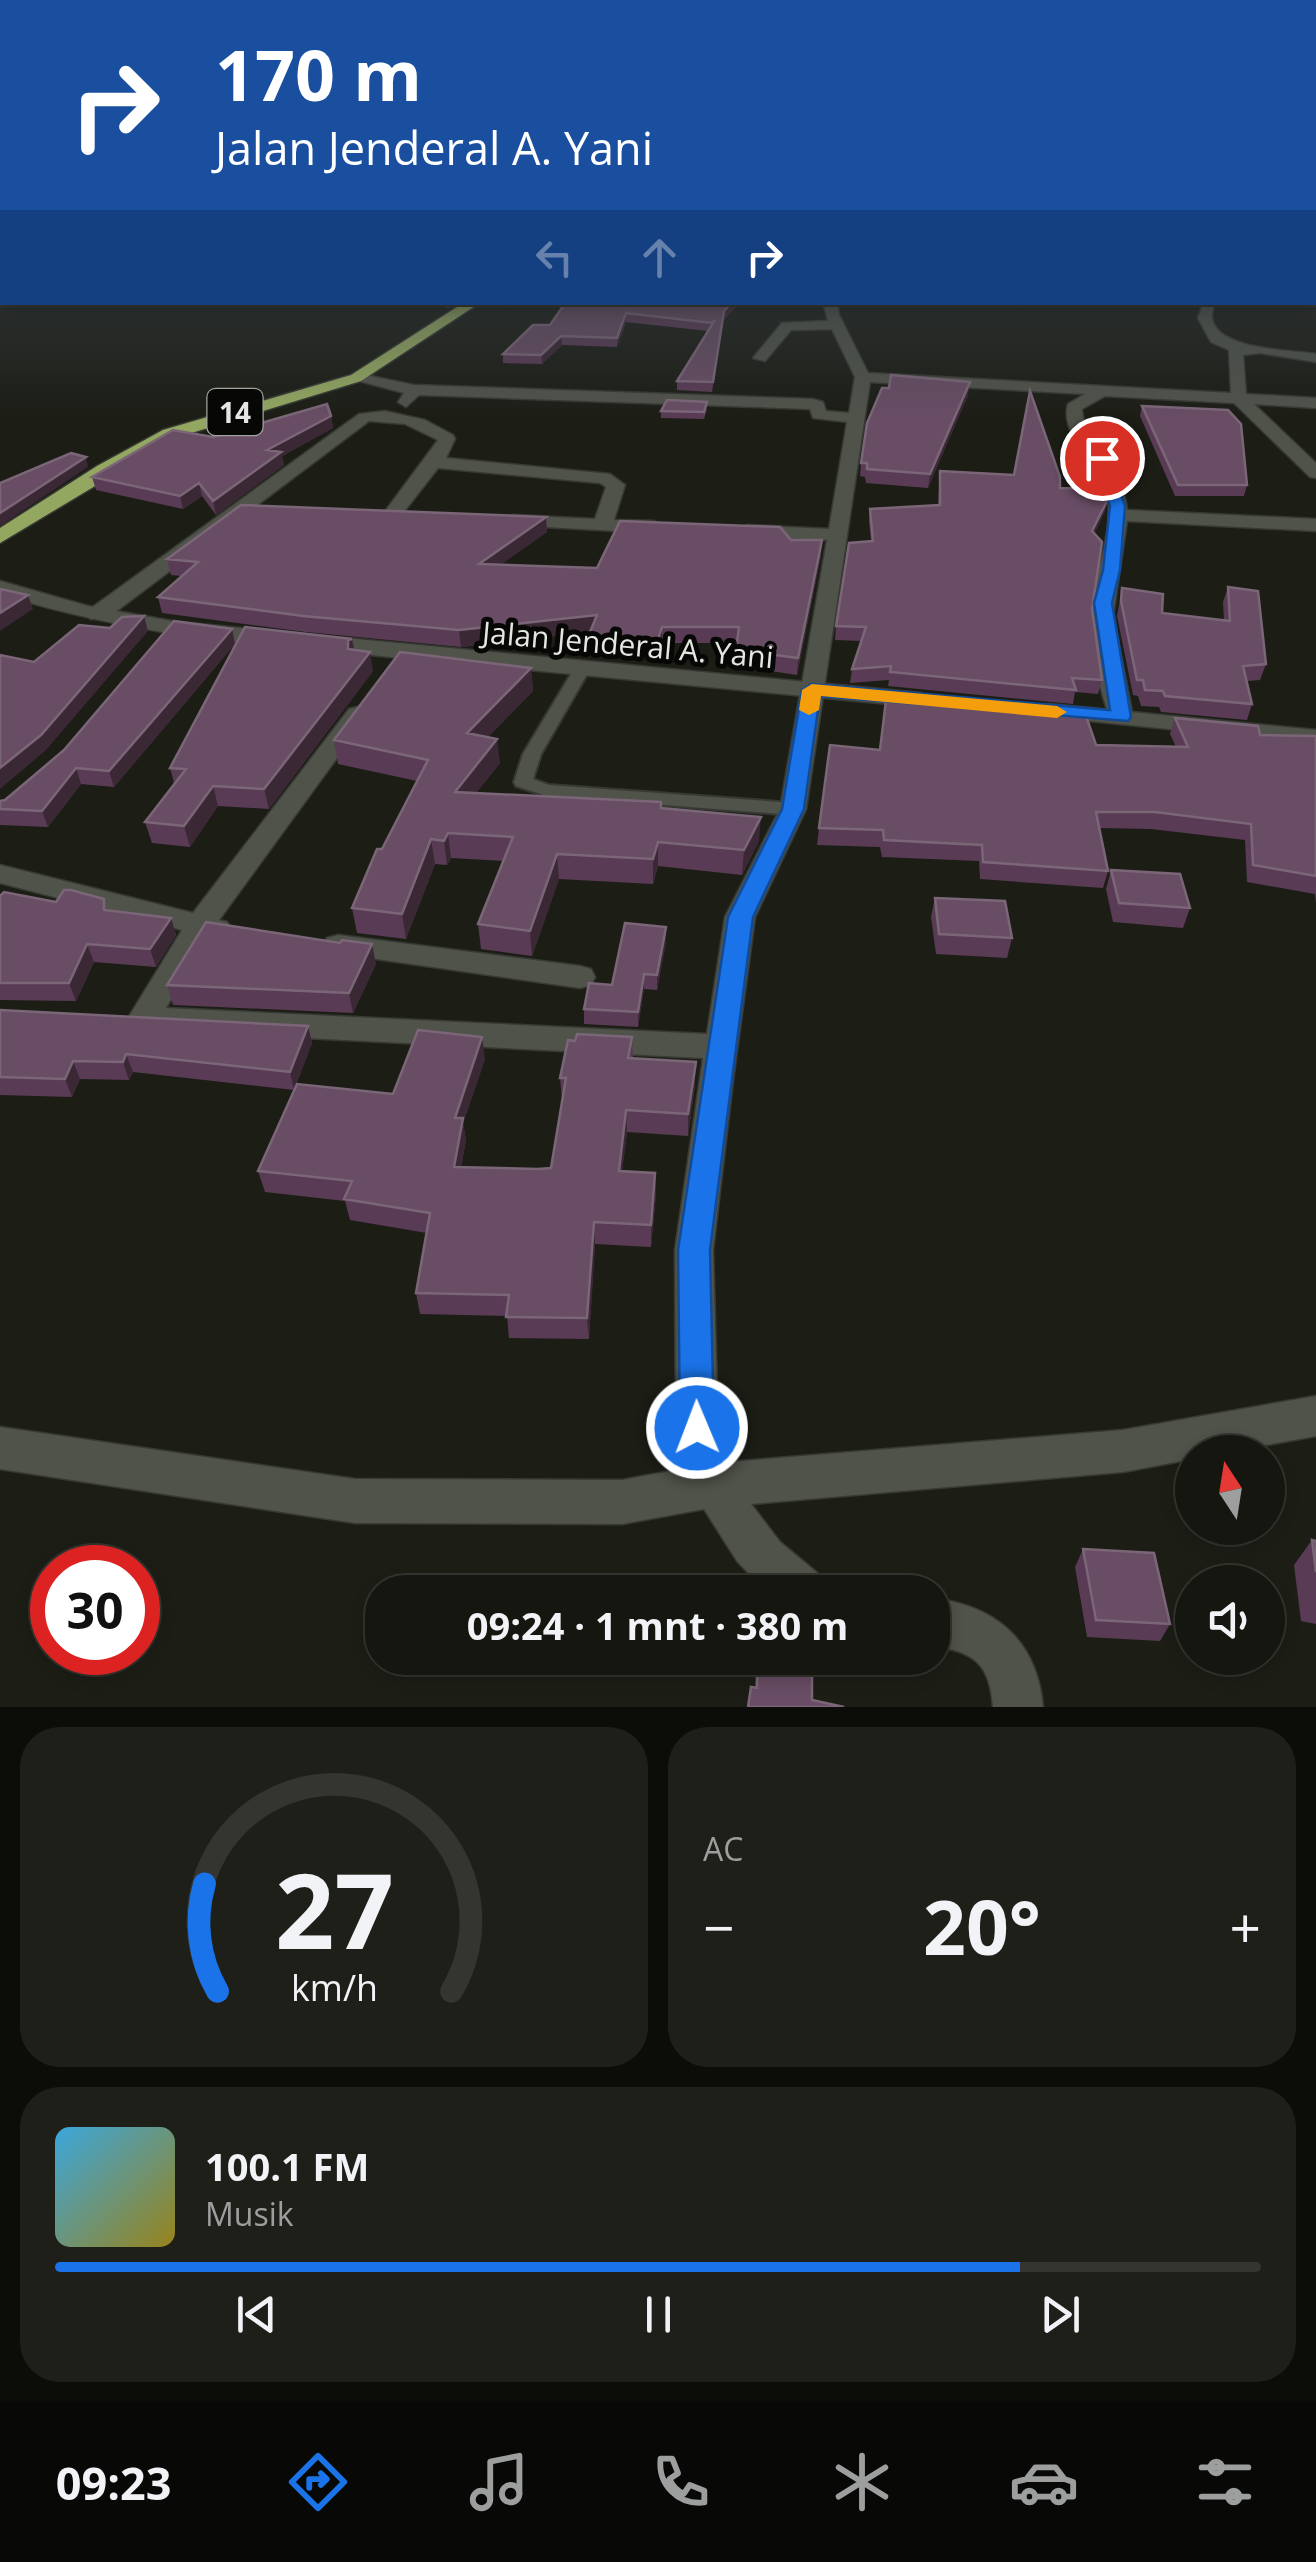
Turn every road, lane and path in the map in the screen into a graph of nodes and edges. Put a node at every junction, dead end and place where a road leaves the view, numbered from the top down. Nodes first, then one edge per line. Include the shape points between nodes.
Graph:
1 (469, 305) edge
2 (831, 305) edge
3 (1209, 305) dead end
4 (836, 324) junction
5 (1240, 349) junction
6 (760, 358) dead end
7 (1316, 358) edge
8 (863, 377) junction
9 (356, 378) junction
10 (414, 390) junction
11 (1102, 390) junction
12 (1239, 399) junction
13 (1316, 403) edge
14 (392, 418) junction
15 (856, 418) junction
16 (433, 462) junction
17 (1316, 473) edge
18 (236, 510) junction
19 (274, 512) edge
20 (1117, 514) junction
21 (388, 518) edge
22 (495, 521) edge
23 (602, 524) junction
24 (1316, 524) edge
25 (674, 528) edge
26 (724, 530) edge
27 (840, 535) junction
28 (0, 536) edge
29 (0, 588) edge
30 (98, 614) junction
31 (169, 626) junction
32 (403, 652) junction
33 (147, 654) edge
34 (582, 670) junction
35 (812, 690) junction
36 (944, 702) edge
37 (1022, 709) edge
38 (1121, 717) junction
39 (1316, 737) edge
40 (793, 809) junction
41 (0, 874) edge
42 (200, 926) junction
43 (238, 932) edge
44 (314, 942) edge
45 (580, 977) dead end
46 (721, 1047) junction
47 (1316, 1416) edge
48 (0, 1448) edge
49 (714, 1486) junction
50 (778, 1575) edge
51 (950, 1627) edge
52 (1018, 1707) edge

1 - 9 highway, 14
2 - 4 street
3 - 5 street via 1206,318 1216,339
4 - 6 street via 787,326
4 - 8 street
5 - 7 street
5 - 12 street
8 - 11 street
8 - 15 street
9 - 10 street
9 - 28 highway, 14 via 170,434
10 - 14 street
10 - 15 street via 813,404 819,415
11 - 12 street
11 - 20 street via 1072,414 1102,458
12 - 13 street
12 - 17 street
14 - 16 street via 446,439
14 - 18 street via 364,417
15 - 27 street
16 - 21 street
16 - 23 street via 604,478 616,492
18 - 19 street
18 - 30 street
20 - 24 street
20 - 38 street via 1103,603
22 - 23 street
23 - 25 street
26 - 27 street
27 - 35 street
29 - 30 street, Jalan Jenderal A. Yani
30 - 31 street, Jalan Jenderal A. Yani
31 - 32 street, Jalan Jenderal A. Yani
31 - 33 street
32 - 34 street, Jalan Jenderal A. Yani
32 - 42 street
34 - 35 street, Jalan Jenderal A. Yani
34 - 40 lane via 532,754 523,782 547,790
35 - 36 street, Jalan Jenderal A. Yani
35 - 40 street
37 - 38 street
38 - 39 street
40 - 46 street via 740,917
41 - 42 street
42 - 43 street
42 - 46 street via 128,1017
44 - 45 street
46 - 49 street via 694,1250 697,1428
47 - 49 street via 1123,1451
48 - 49 street via 355,1501 622,1502
49 - 50 street
51 - 52 street via 990,1638 1010,1660

